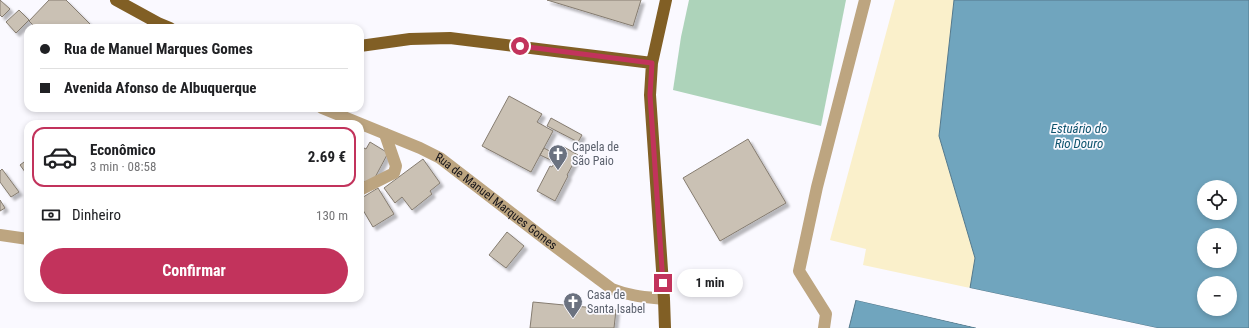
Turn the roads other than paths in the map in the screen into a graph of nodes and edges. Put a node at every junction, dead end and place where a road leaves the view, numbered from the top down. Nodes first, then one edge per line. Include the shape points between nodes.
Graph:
1 (116, 0) edge
2 (666, 0) edge
3 (865, 0) edge
4 (160, 24) edge
5 (364, 46) edge
6 (652, 63) junction
7 (332, 112) edge
8 (351, 120) edge
9 (364, 125) edge
10 (385, 134) junction
11 (364, 188) edge
12 (0, 235) edge
13 (24, 239) edge
14 (664, 299) junction
15 (665, 328) edge
16 (824, 328) edge

1 - 4 main road
2 - 6 main road
3 - 16 street via 817,187 799,271 826,314
5 - 6 main road via 450,38
6 - 14 main road via 650,95
7 - 8 street, Rua de Manuel Marques Gomes
9 - 10 street, Rua de Manuel Marques Gomes
10 - 11 street via 396,166 394,173
10 - 14 street, Rua de Manuel Marques Gomes via 440,158 612,289 624,294
12 - 13 street
14 - 15 main road

